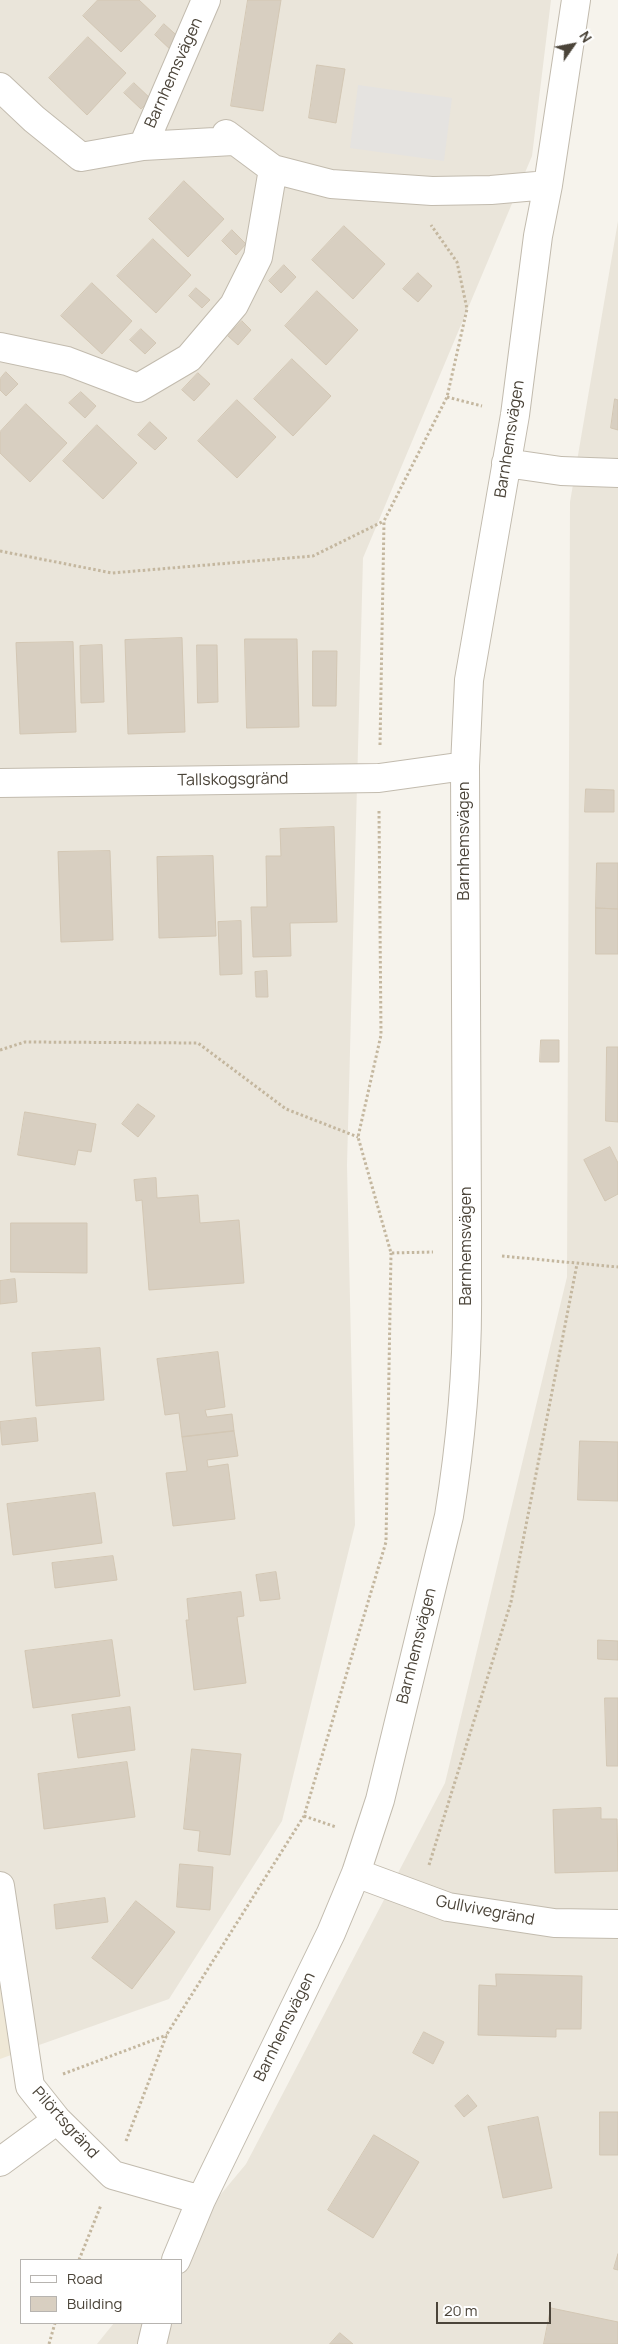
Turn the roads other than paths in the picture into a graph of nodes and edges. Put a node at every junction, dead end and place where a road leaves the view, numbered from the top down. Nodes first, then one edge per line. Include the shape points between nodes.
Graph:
1 (206, 0) edge
2 (576, 0) edge
3 (0, 87) edge
4 (142, 146) junction
5 (273, 169) junction
6 (548, 185) junction
7 (0, 347) edge
8 (506, 463) junction
9 (618, 473) edge
10 (465, 766) junction
11 (0, 783) edge
12 (356, 1873) junction
13 (0, 1886) edge
14 (618, 1924) edge
15 (57, 2120) junction
16 (0, 2162) edge
17 (201, 2200) junction
18 (176, 2259) edge
19 (157, 2324) edge
20 (152, 2344) edge

1 - 4 street, Barnhemsvägen
2 - 6 street, Barnhemsvägen
3 - 4 street, Barnhemsvägen via 81,157
4 - 5 street, Barnhemsvägen via 230,138
5 - 6 street, Barnhemsvägen via 331,184 412,190 491,190
5 - 7 street via 258,257 234,305 188,358 138,388 67,361
6 - 8 street, Barnhemsvägen
8 - 9 street via 561,471
8 - 10 street, Barnhemsvägen via 469,680
10 - 11 street, Tallskogsgränd via 379,778
10 - 12 street, Barnhemsvägen, bridge via 468,1343 456,1469 449,1516 380,1800
12 - 14 street, Gullvivegränd via 448,1907 554,1923
12 - 17 street, Barnhemsvägen via 331,1934
13 - 15 street, Pilörtsgränd via 30,2086
15 - 16 street
15 - 17 street, Pilörtsgränd via 112,2175
17 - 18 street, Barnhemsvägen
19 - 20 street

